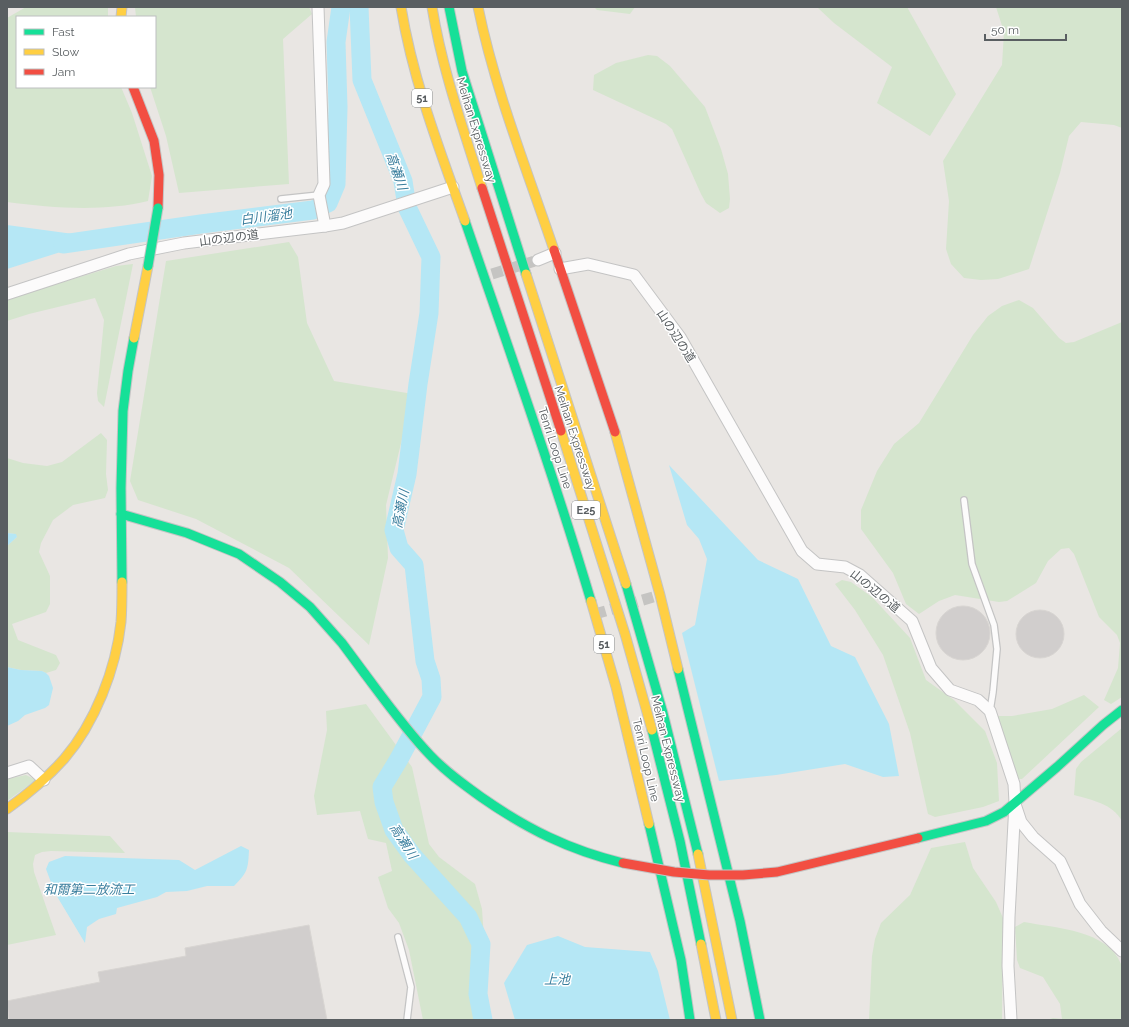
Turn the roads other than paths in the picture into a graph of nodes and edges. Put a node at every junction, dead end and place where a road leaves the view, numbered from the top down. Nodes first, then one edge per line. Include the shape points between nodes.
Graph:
1 (318, 7) edge
2 (401, 7) edge
3 (432, 7) edge
4 (450, 7) edge
5 (478, 7) edge
6 (133, 88) edge
7 (453, 187) junction
8 (319, 195) junction
9 (281, 199) dead end
10 (325, 226) junction
11 (555, 253) junction
12 (538, 260) tunnel mouth
13 (560, 269) junction
14 (7, 294) edge
15 (964, 500) dead end
16 (121, 514) junction
17 (1122, 710) edge
18 (990, 711) junction
19 (7, 773) edge
20 (44, 780) junction
21 (1014, 803) junction
22 (7, 809) edge
23 (398, 937) dead end
24 (1122, 951) edge
25 (407, 1020) edge
26 (690, 1020) edge
27 (716, 1020) edge
28 (732, 1020) edge
29 (760, 1020) edge
30 (1011, 1020) edge

1 - 8 street via 324,184
2 - 7 main road, Tenri Loop Line / 51 via 406,37 424,104
3 - 27 main road, Meihan Expressway / E25 via 461,124 634,665 678,839
4 - 28 main road, Meihan Expressway / E25 via 451,24 462,71 476,118 649,661 695,838
5 - 11 main road via 506,110
6 - 16 main road, bridge via 154,141 159,175 158,208 123,410
7 - 10 street, 山の辺の道 via 343,223
7 - 26 main road, Tenri Loop Line / 51 via 488,275 571,534 616,687 681,960
8 - 9 lane
8 - 10 street
10 - 14 street, 山の辺の道 via 184,243 129,254
11 - 12 street
11 - 13 main road
13 - 18 street, 山の辺の道 via 588,264 634,275 680,337 802,551 817,564 845,567 860,575 912,621 931,668 950,690 978,700
13 - 29 main road via 615,432 660,594 740,921
15 - 18 lane via 972,564 994,625 997,649
16 - 20 main road via 122,603 114,658 103,693 84,732 65,758
16 - 21 main road, bridge via 187,533 239,554 280,582 310,607 342,643 402,722 442,767 510,817 558,842 590,854 630,865 673,872 711,875 778,872 986,820 1004,812
17 - 21 main road
18 - 21 street via 1014,784
19 - 20 street via 29,766
20 - 22 main road
21 - 24 street via 1022,822 1033,837 1060,861 1080,904 1101,931
21 - 30 street via 1008,917
23 - 25 lane via 411,987

